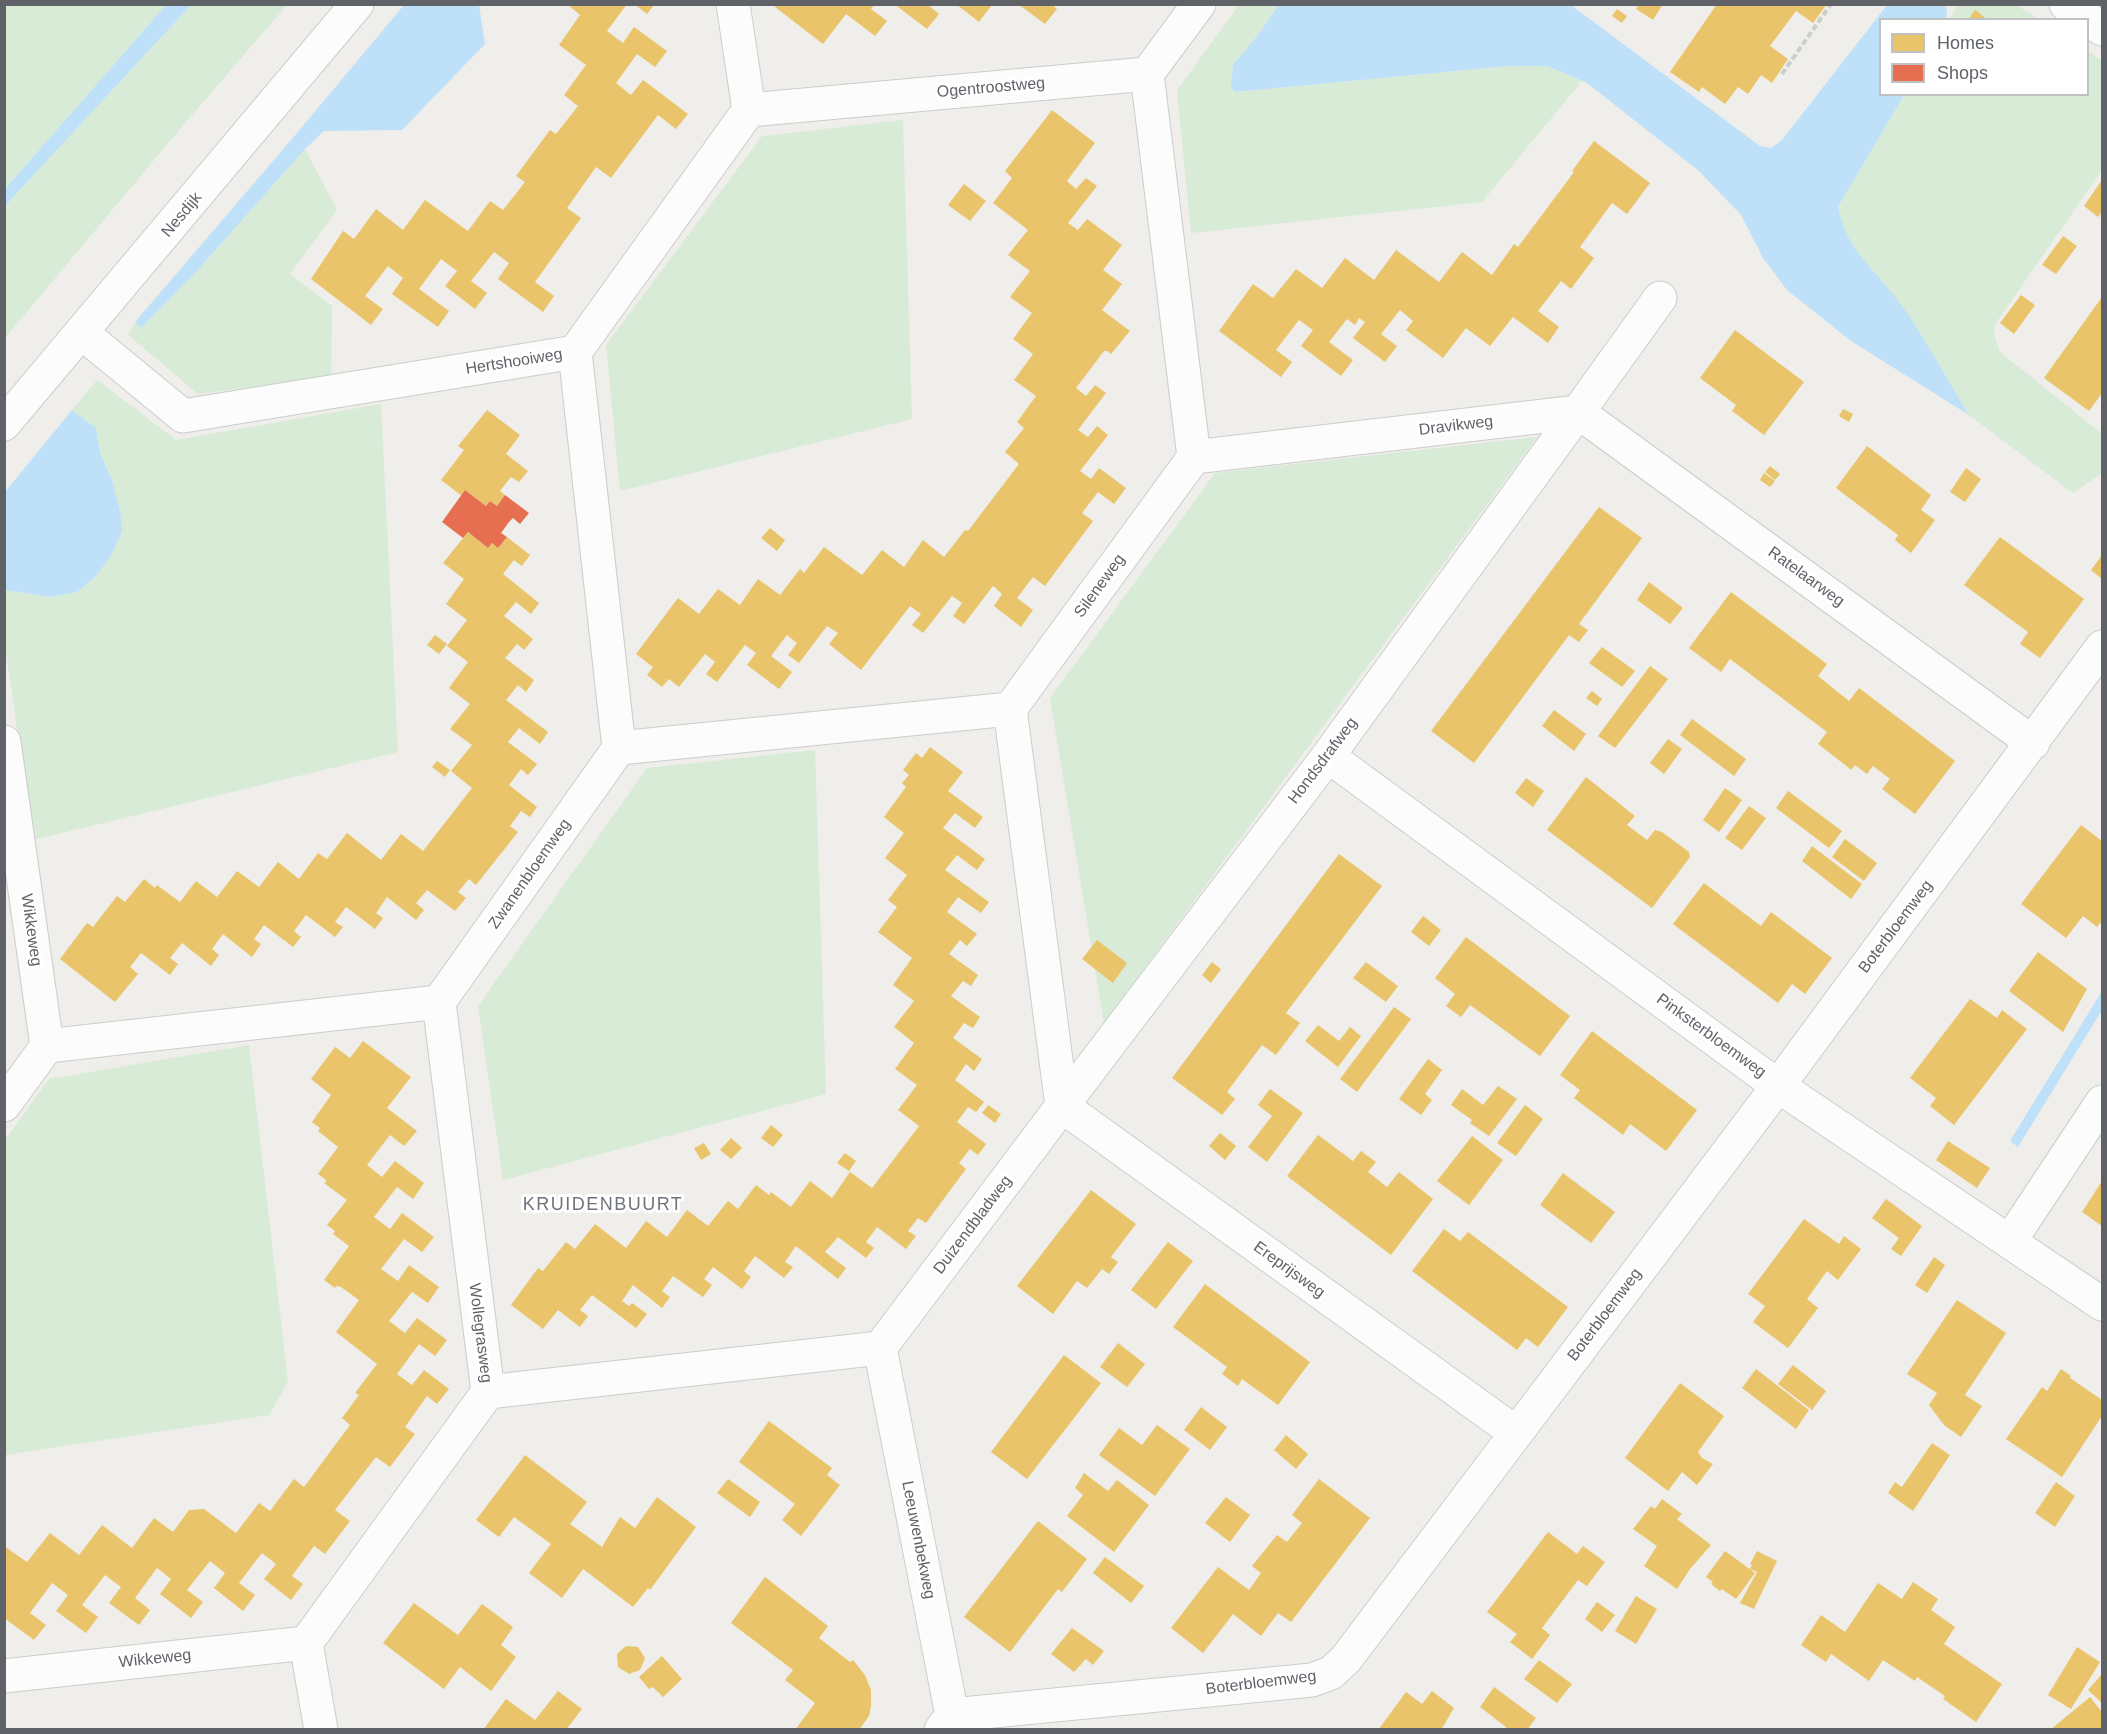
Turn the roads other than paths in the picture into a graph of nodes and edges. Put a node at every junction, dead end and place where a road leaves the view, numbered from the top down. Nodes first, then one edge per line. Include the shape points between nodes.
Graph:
1 (357, 4) edge
2 (733, 4) edge
3 (1199, 4) edge
4 (2066, 4) edge
5 (2087, 18) edge
6 (2089, 20) edge
7 (2103, 29) edge
8 (1147, 74) junction
9 (749, 110) junction
10 (1660, 298) dead end
11 (82, 333) junction
12 (575, 352) junction
13 (1578, 412) junction
14 (4, 424) edge
15 (1194, 457) junction
16 (2103, 647) edge
17 (1010, 709) junction
18 (4, 742) edge
19 (2033, 743) junction
20 (620, 748) junction
21 (1328, 756) junction
22 (439, 1002) junction
23 (47, 1046) junction
24 (1778, 1086) junction
25 (2103, 1102) edge
26 (4, 1105) edge
27 (1062, 1106) junction
28 (2010, 1241) junction
29 (2103, 1304) edge
30 (880, 1348) junction
31 (488, 1392) junction
32 (1516, 1434) junction
33 (306, 1643) junction
34 (4, 1676) edge
35 (946, 1722) edge
36 (321, 1730) edge

1 - 11 street, Nesdijk
2 - 9 street
3 - 8 street
4 - 5 street
6 - 7 street
8 - 9 street, Ogentroostweg
8 - 15 street
9 - 12 street, Hertshooiweg
10 - 13 street
11 - 12 street, Hertshooiweg via 183,416
11 - 14 street, Nesdijk
12 - 20 street
13 - 15 street, Dravikweg
13 - 19 street, Ratelaarweg
13 - 21 street, Hondsdrafweg
15 - 17 street, Sileneweg
16 - 19 street, Boterbloemweg
17 - 20 street
17 - 27 street
18 - 23 street, Wikkeweg
19 - 24 street, Boterbloemweg
20 - 22 street, Zwanenbloemweg
21 - 24 street, Pinksterbloemweg
21 - 27 street, Hondsdrafweg
22 - 23 street
22 - 31 street, Wollegrasweg
23 - 26 street
24 - 28 street, Pinksterbloemweg
24 - 32 street, Boterbloemweg
25 - 28 street
27 - 30 street, Duizendbladweg
27 - 32 street, Ereprijsweg
28 - 29 street, Pinksterbloemweg
30 - 31 street
30 - 35 street, Leeuwenbekweg
31 - 33 street, Wollegrasweg
32 - 35 street, Boterbloemweg via 1346,1659 1331,1673 1312,1680
33 - 34 street, Wikkeweg
33 - 36 street

